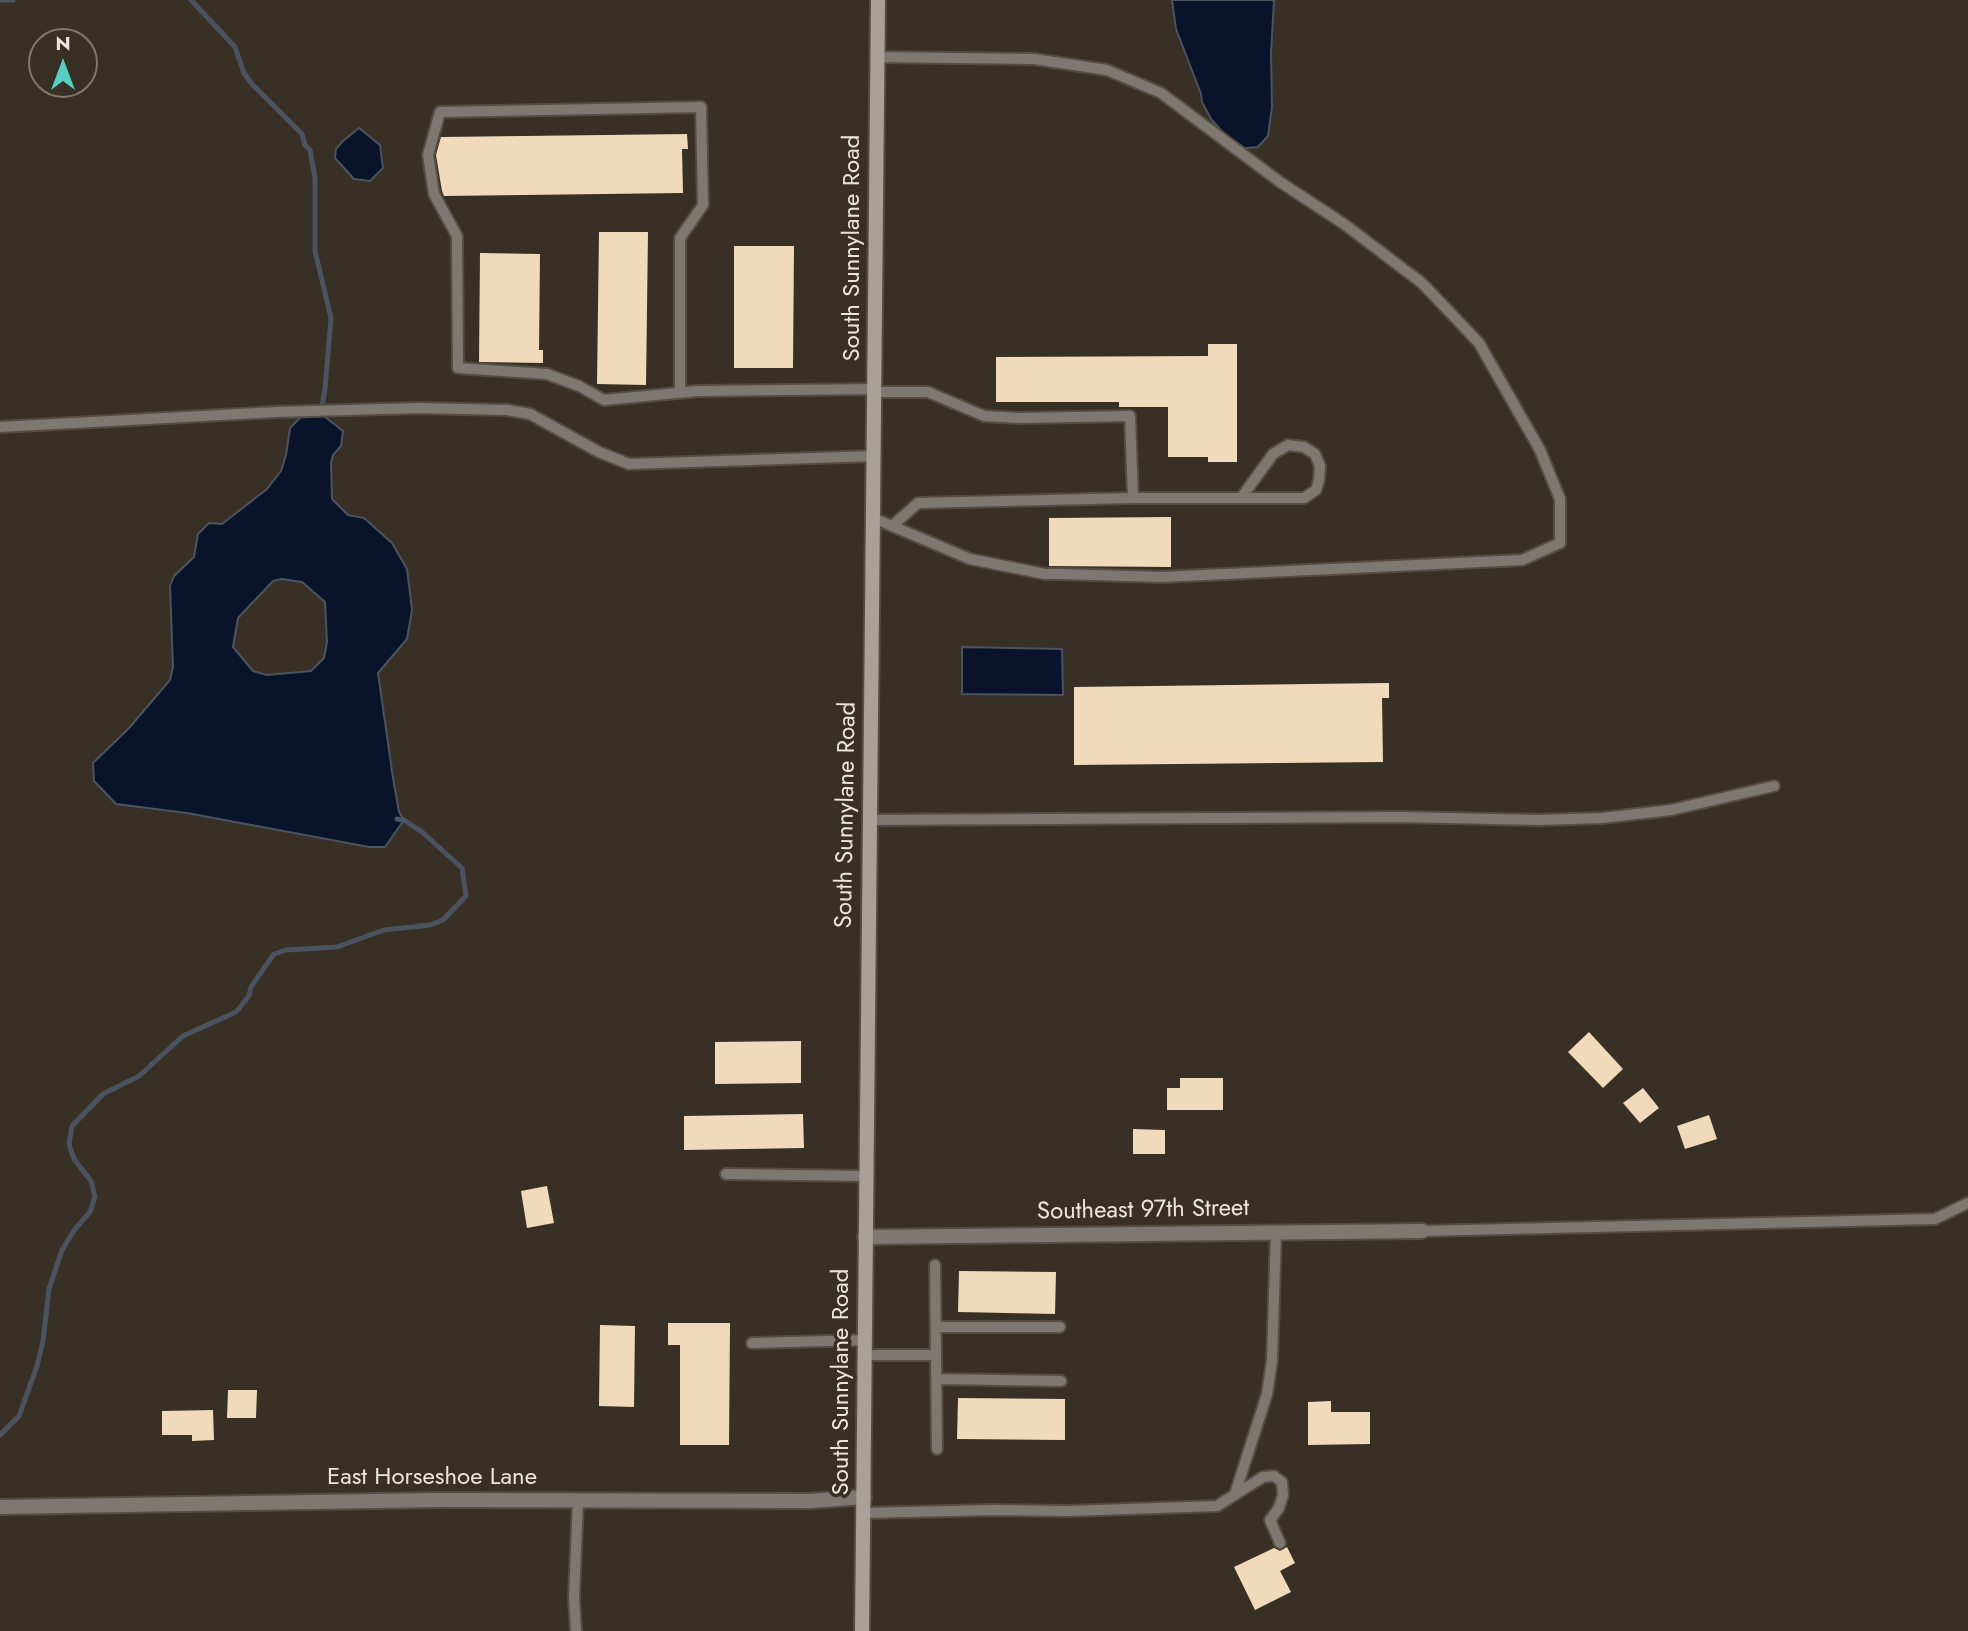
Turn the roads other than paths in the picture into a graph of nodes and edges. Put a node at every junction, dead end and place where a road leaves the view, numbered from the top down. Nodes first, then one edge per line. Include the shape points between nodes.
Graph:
1 (878, 0) edge
2 (877, 57) junction
3 (875, 391) junction
4 (680, 393) junction
5 (0, 427) edge
6 (874, 456) junction
7 (1133, 498) junction
8 (1241, 498) junction
9 (873, 518) junction
10 (892, 526) junction
11 (1774, 786) dead end
12 (870, 820) junction
13 (726, 1174) dead end
14 (866, 1176) junction
15 (1968, 1203) edge
16 (1422, 1231) joint
17 (1276, 1232) junction
18 (865, 1237) junction
19 (935, 1265) dead end
20 (936, 1327) junction
21 (1060, 1327) dead end
22 (752, 1343) dead end
23 (865, 1348) junction
24 (936, 1355) junction
25 (937, 1379) junction
26 (1061, 1381) dead end
27 (937, 1449) dead end
28 (1235, 1494) junction
29 (864, 1497) junction
30 (578, 1500) junction
31 (0, 1507) edge
32 (864, 1513) junction
33 (1280, 1543) dead end
34 (576, 1631) edge
35 (862, 1631) edge

1 - 2 street, South Sunnylane Road
2 - 3 street, South Sunnylane Road
2 - 10 lane via 1034,59 1107,71 1161,93 1422,283 1479,344 1540,450 1560,499 1560,543 1522,560 1175,577 1045,574 970,559
3 - 4 lane
3 - 6 street, South Sunnylane Road
3 - 7 lane via 928,393 984,416 1130,416
4 - 4 lane via 604,400 547,374 458,368 457,236 434,194 428,155 440,113 701,107 703,205 680,238
5 - 6 lane via 276,412 507,410 530,414 629,464
6 - 9 street, South Sunnylane Road
7 - 8 lane
7 - 10 lane via 918,503
8 - 8 lane via 1304,498 1316,490 1319,480 1315,454 1288,445 1273,454
9 - 10 lane
9 - 12 street, South Sunnylane Road
11 - 12 lane via 1671,810 1602,818
12 - 14 street, South Sunnylane Road
13 - 14 lane
14 - 18 street, South Sunnylane Road
15 - 16 lane via 1935,1219
16 - 17 street, Southeast 97th Street
17 - 18 street, Southeast 97th Street
17 - 28 lane via 1267,1394
18 - 23 street, South Sunnylane Road
19 - 20 lane
20 - 21 lane
20 - 24 lane
22 - 23 lane
23 - 24 lane
23 - 29 street, South Sunnylane Road
24 - 25 lane
25 - 26 lane
25 - 27 lane
28 - 32 lane via 1217,1506
28 - 33 lane via 1263,1477 1274,1476 1282,1482 1279,1508 1270,1520
29 - 30 street, East Horseshoe Lane
29 - 32 street, South Sunnylane Road
30 - 31 street, East Horseshoe Lane
30 - 34 lane
32 - 35 street, South Sunnylane Road

